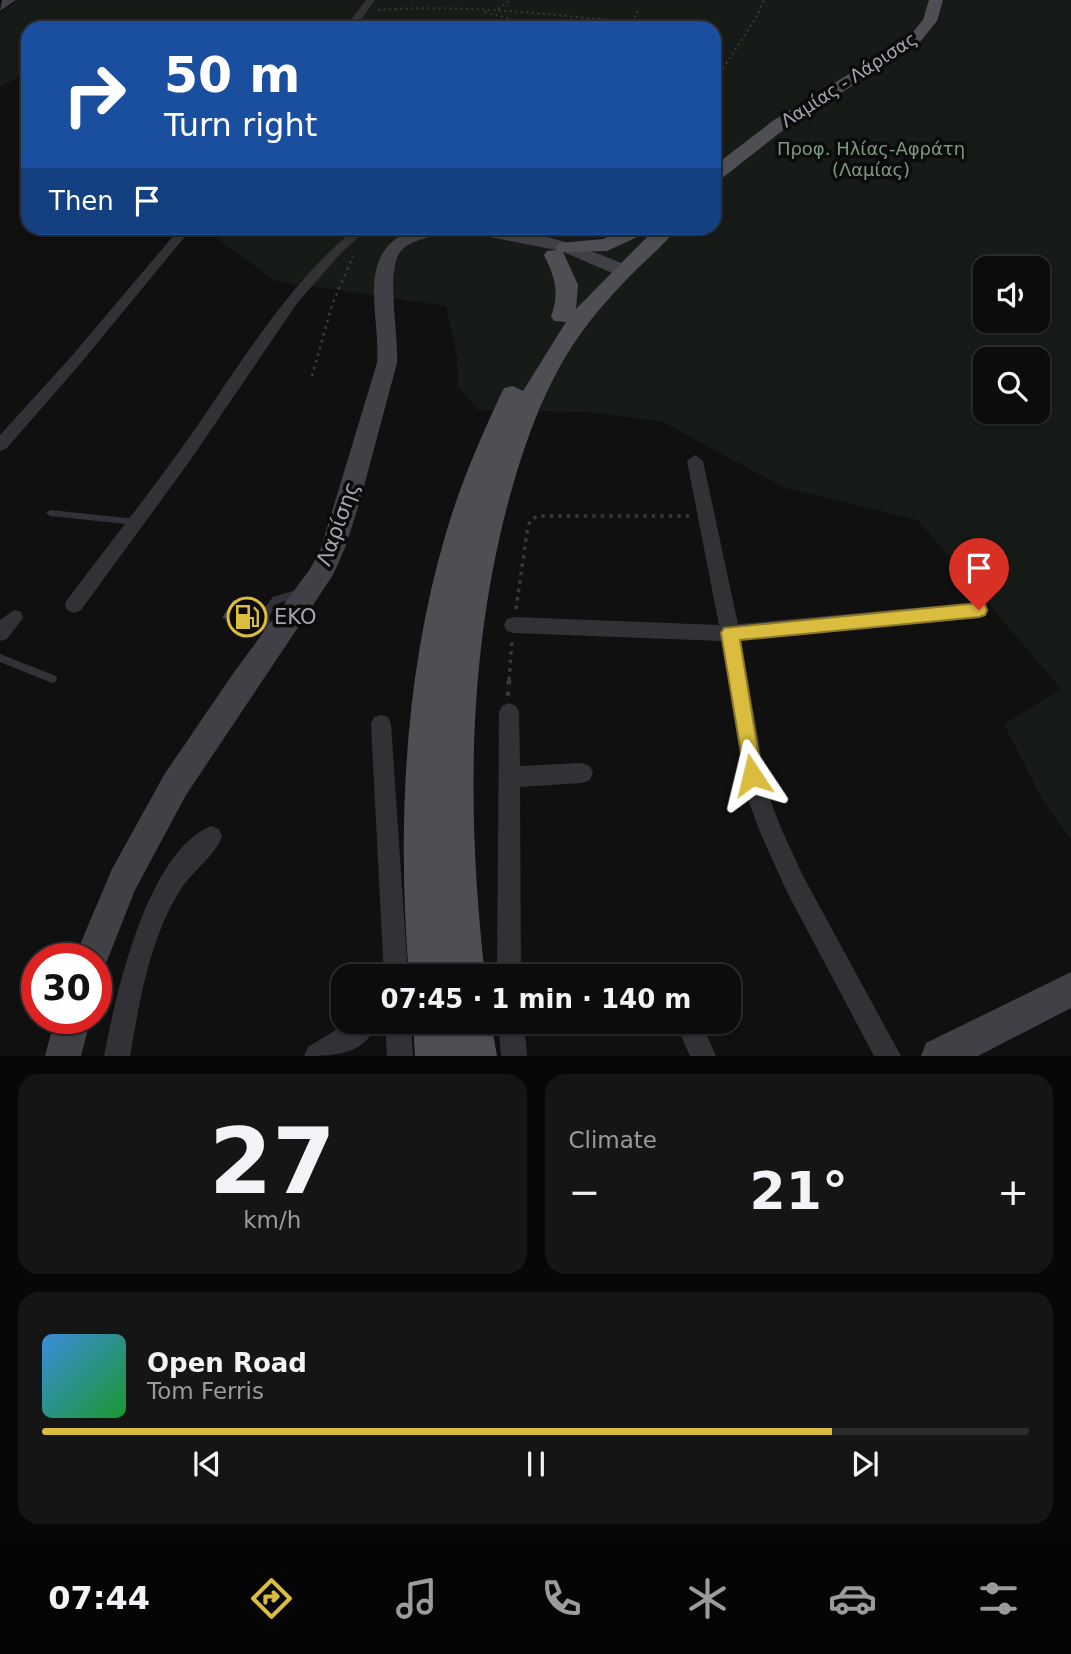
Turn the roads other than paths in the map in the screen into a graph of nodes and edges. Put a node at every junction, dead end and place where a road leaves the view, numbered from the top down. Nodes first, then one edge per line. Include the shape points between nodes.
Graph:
1 (10, 0) edge
2 (371, 0) edge
3 (936, 0) edge
4 (0, 7) edge
5 (356, 21) edge
6 (721, 170) edge
7 (180, 235) edge
8 (354, 235) edge
9 (412, 235) edge
10 (506, 235) edge
11 (628, 235) edge
12 (637, 235) edge
13 (658, 235) edge
14 (560, 251) junction
15 (612, 271) junction
16 (562, 316) junction
17 (0, 445) edge
18 (695, 461) dead end
19 (50, 513) dead end
20 (136, 522) junction
21 (293, 595) dead end
22 (74, 605) dead end
23 (979, 610) dead end
24 (14, 618) dead end
25 (514, 625) road end
26 (266, 628) dead end
27 (0, 633) edge
28 (730, 633) junction
29 (0, 658) edge
30 (52, 679) dead end
31 (509, 712) road end
32 (381, 724) dead end
33 (582, 773) dead end
34 (509, 778) junction
35 (211, 837) dead end
36 (97, 943) edge
37 (395, 964) edge
38 (429, 964) edge
39 (465, 964) edge
40 (509, 964) edge
41 (1071, 989) edge
42 (69, 1034) edge
43 (353, 1034) edge
44 (399, 1034) edge
45 (434, 1034) edge
46 (473, 1034) edge
47 (512, 1034) edge
48 (693, 1034) edge
49 (63, 1055) edge
50 (117, 1055) edge
51 (317, 1055) edge
52 (400, 1055) edge
53 (436, 1055) edge
54 (476, 1055) edge
55 (514, 1055) edge
56 (703, 1055) edge
57 (888, 1055) edge
58 (939, 1055) edge

1 - 4 main road
2 - 5 street
3 - 6 main road, Λαμίας - Λάρισας via 930,21 914,40 780,124
7 - 17 street
8 - 20 street via 286,307
9 - 36 main road, Λαρίσης via 390,249 384,260 388,354 348,501 324,566 174,785 123,880
10 - 14 main road
11 - 14 main road via 607,245
12 - 15 main road
13 - 15 main road
14 - 15 main road
14 - 16 main road via 569,287
15 - 16 main road
15 - 39 main road via 538,384 519,426 480,551 464,643 456,767
16 - 38 main road via 520,380 495,433 455,548 441,611 425,766
18 - 28 street
19 - 20 lane
20 - 22 street
21 - 26 lane via 276,600 264,615
23 - 28 street
24 - 27 street
25 - 28 street
28 - 57 street via 763,815
29 - 30 lane
31 - 34 street
32 - 37 street
33 - 34 street
34 - 40 street
35 - 50 street via 176,873 152,923 131,979
41 - 58 main road
42 - 49 main road
43 - 51 street
44 - 52 street
45 - 53 main road
46 - 54 main road
47 - 55 street
48 - 56 street

